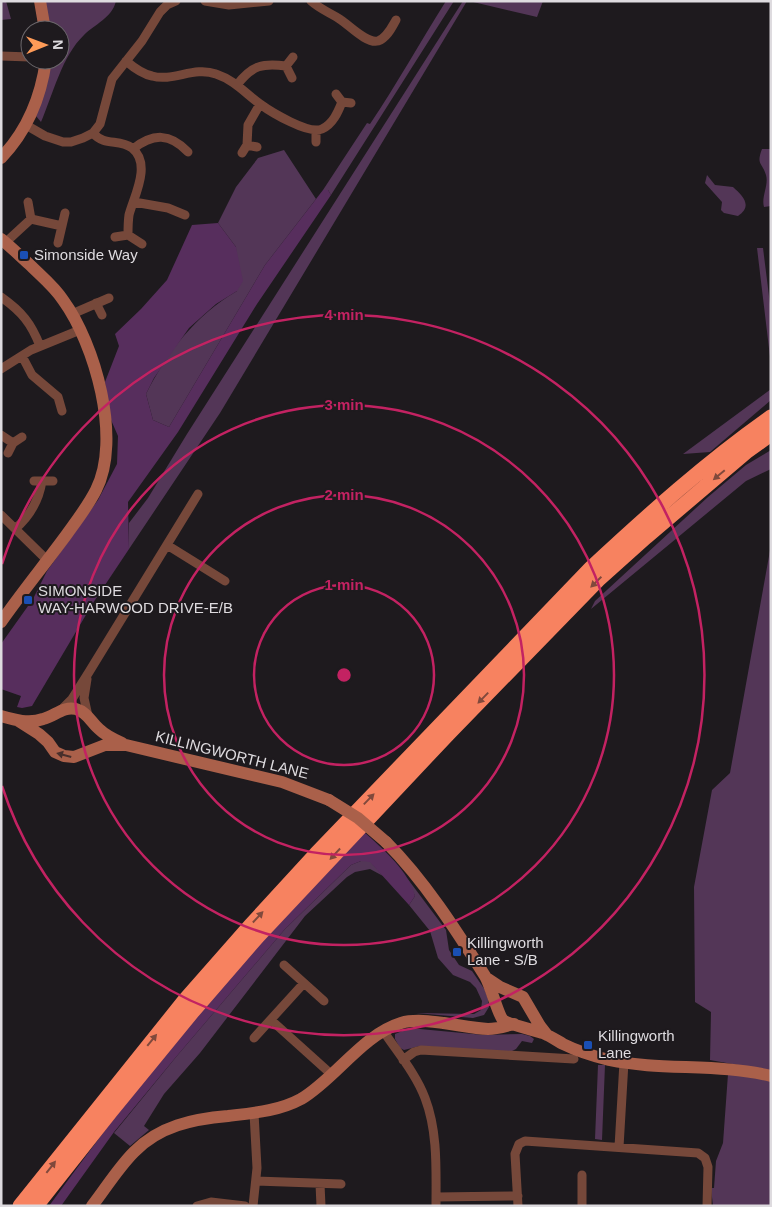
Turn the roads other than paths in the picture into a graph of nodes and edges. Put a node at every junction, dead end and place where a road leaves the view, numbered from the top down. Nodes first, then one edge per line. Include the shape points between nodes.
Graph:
1 (40, 1) edge
2 (176, 1) edge
3 (205, 1) edge
4 (269, 1) edge
5 (311, 1) edge
6 (165, 3) edge
7 (229, 3) edge
8 (43, 20) edge
9 (396, 20) dead end
10 (377, 41) junction
11 (379, 52) dead end
12 (1, 56) edge
13 (20, 57) edge
14 (293, 57) dead end
15 (126, 61) junction
16 (286, 66) junction
17 (44, 70) edge
18 (292, 78) dead end
19 (237, 85) junction
20 (336, 94) dead end
21 (260, 104) junction
22 (26, 125) junction
23 (316, 130) junction
24 (92, 133) junction
25 (316, 142) dead end
26 (133, 149) junction
27 (188, 152) dead end
28 (242, 153) dead end
29 (1, 158) edge
30 (28, 202) dead end
31 (134, 202) junction
32 (66, 213) dead end
33 (185, 215) dead end
34 (31, 219) junction
35 (62, 226) junction
36 (128, 235) junction
37 (115, 237) dead end
38 (3, 240) edge
39 (58, 243) dead end
40 (142, 244) dead end
41 (1, 297) edge
42 (109, 298) dead end
43 (96, 303) junction
44 (72, 314) junction
45 (102, 315) dead end
46 (80, 330) junction
47 (40, 346) junction
48 (22, 356) junction
49 (1, 369) edge
50 (66, 391) dead end
51 (58, 397) junction
52 (771, 409) edge
53 (62, 411) dead end
54 (771, 417) edge
55 (771, 434) edge
56 (1, 435) edge
57 (22, 437) dead end
58 (771, 442) edge
59 (13, 444) junction
60 (743, 446) junction
61 (8, 453) dead end
62 (53, 481) dead end
63 (198, 494) dead end
64 (1, 516) edge
65 (15, 529) junction
66 (167, 545) junction
67 (48, 561) junction
68 (225, 581) dead end
69 (2, 620) edge
70 (89, 672) junction
71 (57, 712) junction
72 (1, 716) edge
73 (90, 719) junction
74 (17, 720) junction
75 (48, 742) junction
76 (126, 745) junction
77 (86, 752) junction
78 (284, 965) dead end
79 (486, 978) junction
80 (304, 983) junction
81 (515, 994) junction
82 (324, 1001) dead end
83 (528, 1004) junction
84 (498, 1010) junction
85 (271, 1020) junction
86 (515, 1024) junction
87 (478, 1028) junction
88 (384, 1032) junction
89 (547, 1035) junction
90 (254, 1038) dead end
91 (528, 1045) dead end
92 (527, 1056) junction
93 (403, 1060) junction
94 (574, 1060) dead end
95 (624, 1062) junction
96 (331, 1074) junction
97 (771, 1076) edge
98 (254, 1113) junction
99 (619, 1147) junction
100 (582, 1175) dead end
101 (256, 1181) junction
102 (320, 1184) junction
103 (341, 1184) dead end
104 (518, 1196) junction
105 (436, 1201) edge
106 (20, 1206) edge
107 (36, 1206) edge
108 (92, 1206) edge
109 (197, 1206) edge
110 (245, 1206) edge
111 (253, 1206) edge
112 (321, 1206) edge
113 (518, 1206) edge
114 (582, 1206) edge
115 (707, 1206) edge

1 - 8 main road
2 - 6 street
3 - 7 street
4 - 7 street
5 - 10 street via 325,13
6 - 15 street via 142,42
9 - 10 street via 388,33
10 - 11 street
12 - 13 street
14 - 16 street
15 - 19 street via 150,76 206,72
15 - 24 street via 112,79 100,124
16 - 18 street
16 - 19 street via 261,65
17 - 22 main road via 40,94
19 - 21 street
20 - 23 street via 347,103 333,120 321,130
21 - 23 street via 283,118
21 - 28 street via 248,125 252,146
22 - 24 street via 63,142
22 - 29 main road
23 - 25 street
24 - 26 street via 99,140 125,144
26 - 27 street via 143,141 167,138 182,140
26 - 31 street via 140,160
30 - 34 street
31 - 33 street via 167,213
31 - 36 street
32 - 35 street
34 - 35 street
34 - 38 street
35 - 39 street
36 - 37 street
36 - 40 street
38 - 44 main road via 51,285
41 - 47 street via 26,318
42 - 43 street
43 - 44 street
43 - 45 street
44 - 46 main road
46 - 47 street
46 - 67 main road via 102,396 106,458 96,490
47 - 48 street
48 - 49 street
48 - 51 street via 32,375
50 - 51 street
51 - 53 street
52 - 60 highway
54 - 60 highway
55 - 60 highway
56 - 59 street
57 - 59 street
58 - 60 highway
59 - 61 street
106 -> 60 highway via 185,1000 316,854 591,568 638,524
60 -> 107 highway via 598,580 310,880 193,1011
62 - 65 street via 38,481 39,496
63 - 66 street
64 - 65 street
65 - 67 street
66 - 68 street
66 - 70 street
67 - 69 main road
70 - 71 street via 72,698
70 - 73 street via 84,698
71 - 73 main road via 76,709
71 - 74 main road via 38,721
71 - 75 main road via 47,726
72 - 74 main road
73 - 76 main road via 107,735
73 - 77 main road via 94,738
74 - 75 main road
77 -> 75 main road via 74,757 64,756 55,752
76 - 77 main road via 110,745
76 - 79 main road, KILLINGWORTH LANE, bridge via 282,782 329,800 358,818 386,842 423,886
78 - 80 street
79 - 81 main road
79 - 84 main road
80 - 82 street
80 - 85 street
81 - 83 main road
81 - 84 main road via 503,998
83 - 86 main road via 527,1016
83 - 89 main road
84 - 86 main road via 504,1021
84 - 87 main road
85 - 90 street
85 - 96 street
86 - 87 main road
86 - 89 main road
87 - 88 main road via 408,1022
88 - 93 street
88 - 96 main road
89 - 95 main road via 584,1053
91 - 92 street
92 - 93 street via 421,1050
92 - 94 street
93 - 105 street via 421,1090 430,1115 435,1144
95 - 97 main road via 726,1069
95 - 99 street
96 - 98 main road via 296,1101
98 - 101 street
98 - 108 main road via 197,1120 158,1133 134,1151
99 - 104 street via 525,1141 519,1144 515,1154
99 - 115 street via 692,1152 703,1156 708,1167
100 - 114 street
101 - 102 street
101 - 111 street
102 - 103 street
102 - 112 street
104 - 105 street
104 - 113 street
109 - 110 street via 220,1202

